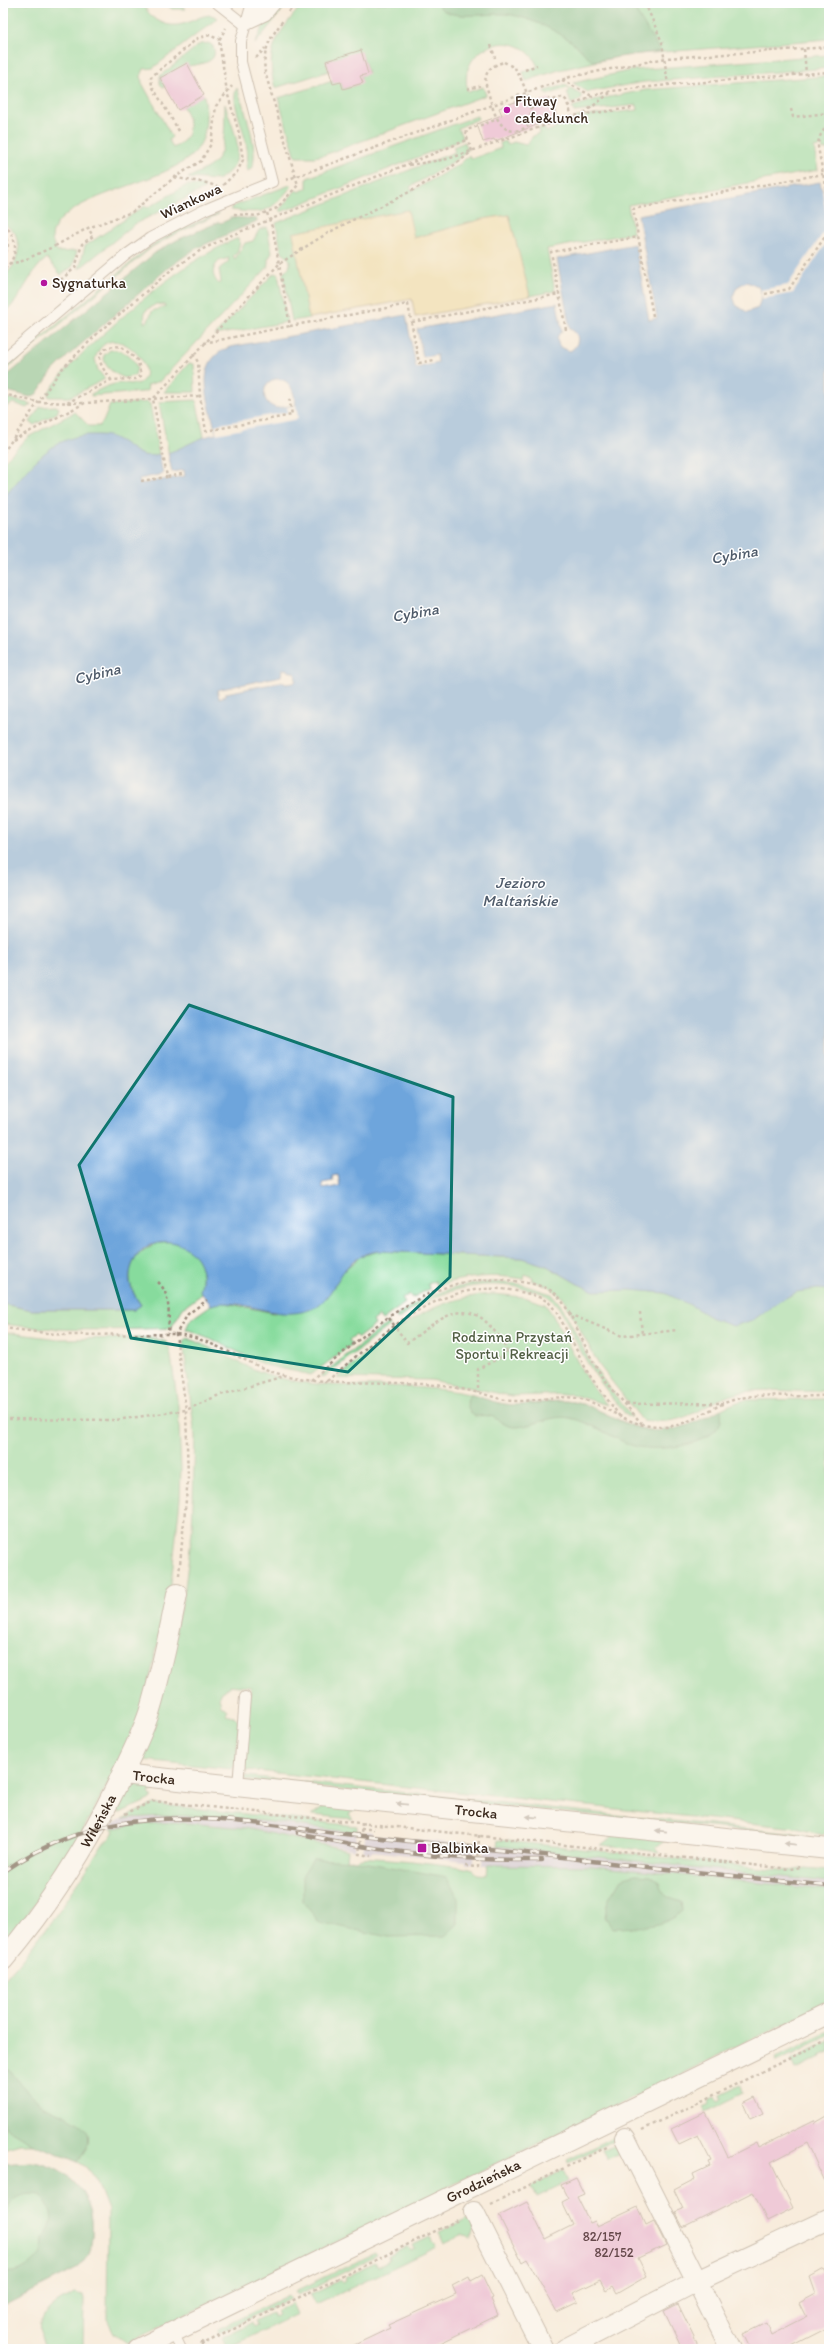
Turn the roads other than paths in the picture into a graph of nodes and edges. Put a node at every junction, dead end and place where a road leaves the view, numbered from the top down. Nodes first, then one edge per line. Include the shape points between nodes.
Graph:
1 (217, 3) edge
2 (252, 3) edge
3 (264, 3) edge
4 (276, 3) edge
5 (246, 25) junction
6 (3, 359) edge
7 (177, 1594) road end
8 (245, 1696) dead end
9 (122, 1774) junction
10 (238, 1786) junction
11 (829, 1849) edge
12 (3, 1960) edge
13 (829, 2013) edge
14 (615, 2118) junction
15 (625, 2138) joint
16 (463, 2191) junction
17 (474, 2212) joint
18 (829, 2219) edge
19 (697, 2281) junction
20 (177, 2340) edge
21 (138, 2349) edge
22 (543, 2349) edge
23 (565, 2349) edge
24 (731, 2349) edge

1 - 5 lane
2 - 5 lane
3 - 5 lane
4 - 5 lane via 266,15
5 - 6 lane, Wiankowa via 240,53 272,182 204,210 150,238 120,260
7 - 9 street, Wileńska via 159,1680 148,1715
8 - 10 lane
9 - 10 street, Trocka
9 - 12 street, Wileńska via 78,1859 38,1919
11 -> 10 street, Trocka
13 - 14 street, Grodzieńska
14 - 15 lane
14 - 16 street, Grodzieńska
15 - 19 street
16 - 17 lane
16 - 20 street, Grodzieńska
17 - 22 street
18 - 19 street
19 - 23 street
19 - 24 street
20 - 21 street, Grodzieńska

